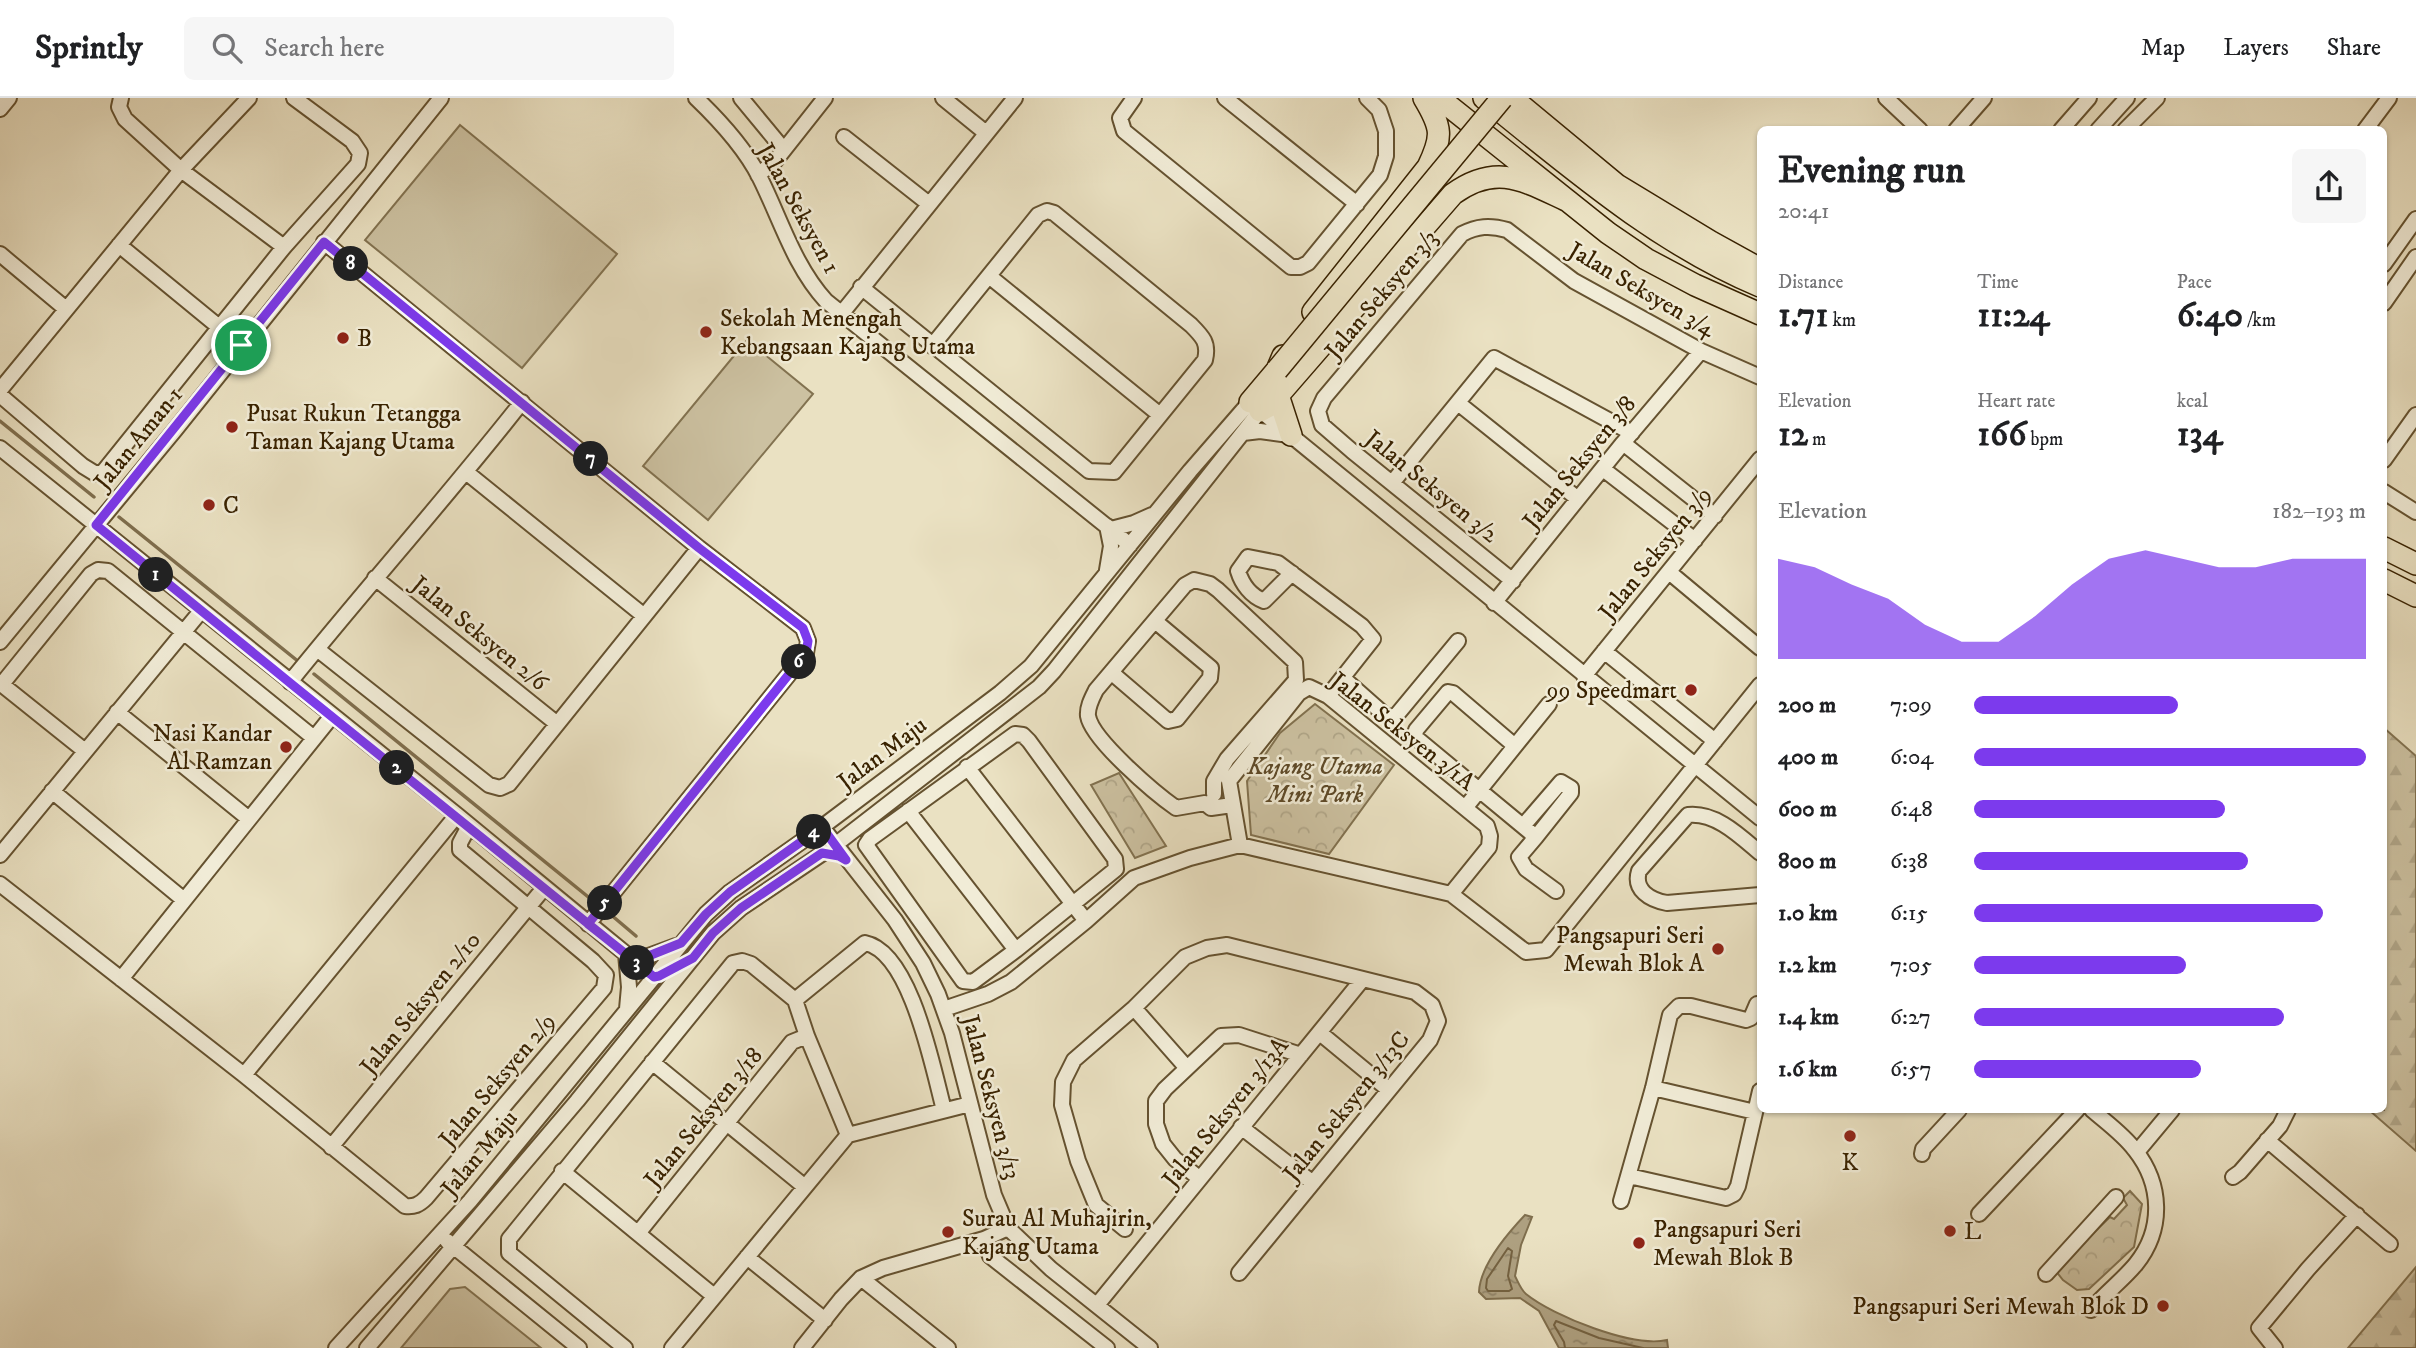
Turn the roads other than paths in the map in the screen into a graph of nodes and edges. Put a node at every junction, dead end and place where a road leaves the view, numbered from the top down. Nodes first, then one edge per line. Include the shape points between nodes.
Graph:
1 (9, 98) edge
2 (248, 98) edge
3 (294, 98) edge
4 (441, 98) edge
5 (696, 98) edge
6 (741, 98) edge
7 (825, 98) edge
8 (943, 98) edge
9 (1015, 98) edge
10 (1134, 98) edge
11 (1225, 98) edge
12 (1367, 98) edge
13 (1424, 98) edge
14 (1439, 98) edge
15 (1483, 98) edge
16 (1886, 98) edge
17 (1984, 98) edge
18 (2089, 98) edge
19 (2157, 98) edge
20 (2389, 98) edge
21 (1510, 99) edge
22 (2126, 99) edge
23 (120, 102) edge
24 (0, 109) edge
25 (1916, 126) edge
26 (1959, 126) edge
27 (2064, 126) edge
28 (2102, 126) edge
29 (2129, 126) edge
30 (2368, 126) edge
31 (986, 133) junction
32 (844, 136) dead end
33 (784, 150) junction
34 (181, 170) junction
35 (758, 175) junction
36 (1566, 200) junction
37 (929, 204) junction
38 (1357, 204) junction
39 (2416, 219) edge
40 (1507, 230) joint
41 (324, 242) junction
42 (119, 245) junction
43 (284, 247) junction
44 (0, 254) edge
45 (2416, 257) edge
46 (2387, 260) edge
47 (1757, 267) edge
48 (989, 276) junction
49 (1757, 284) edge
50 (861, 287) junction
51 (2387, 299) edge
52 (66, 309) junction
53 (842, 313) junction
54 (1757, 313) edge
55 (219, 327) junction
56 (241, 345) junction
57 (932, 346) junction
58 (1701, 351) junction
59 (1286, 365) junction
60 (1757, 376) edge
61 (0, 393) edge
62 (1278, 395) junction
63 (522, 402) junction
64 (1458, 403) junction
65 (1255, 406) junction
66 (1160, 415) junction
67 (2416, 415) edge
68 (1322, 425) joint
69 (1243, 433) junction
70 (1291, 435) junction
71 (1628, 438) junction
72 (0, 448) edge
73 (2387, 456) edge
74 (1757, 466) edge
75 (1603, 468) junction
76 (467, 472) junction
77 (1392, 483) junction
78 (2387, 494) edge
79 (1578, 499) junction
80 (2416, 512) edge
81 (1156, 513) junction
82 (1715, 516) junction
83 (96, 525) junction
84 (1109, 528) junction
85 (1161, 537) junction
86 (1695, 540) junction
87 (1130, 545) junction
88 (699, 548) junction
89 (2387, 550) edge
90 (2416, 564) edge
91 (1669, 572) junction
92 (1292, 573) dead end
93 (1105, 574) junction
94 (375, 578) junction
95 (1513, 581) junction
96 (2387, 582) edge
97 (1122, 586) junction
98 (2416, 596) edge
99 (1494, 603) junction
100 (201, 611) junction
101 (643, 615) junction
102 (1155, 621) junction
103 (183, 632) junction
104 (0, 642) edge
105 (1458, 642) dead end
106 (1757, 645) edge
107 (317, 649) junction
108 (1604, 651) junction
109 (1112, 673) junction
110 (1584, 676) junction
111 (1343, 678) junction
112 (289, 682) junction
113 (1, 683) edge
114 (1757, 689) edge
115 (1328, 696) junction
116 (1549, 704) dead end
117 (117, 712) junction
118 (332, 716) junction
119 (556, 723) junction
120 (314, 738) junction
121 (1715, 741) junction
122 (1515, 746) junction
123 (85, 751) junction
124 (1695, 765) junction
125 (967, 767) junction
126 (52, 791) junction
127 (1479, 791) junction
128 (1210, 799) junction
129 (1231, 799) junction
130 (1465, 808) junction
131 (908, 811) junction
132 (457, 815) junction
133 (1757, 816) edge
134 (249, 819) junction
135 (469, 826) junction
136 (1523, 826) junction
137 (822, 827) junction
138 (855, 829) junction
139 (1536, 837) junction
140 (1240, 845) junction
141 (1757, 845) edge
142 (828, 849) junction
143 (0, 855) edge
144 (846, 860) junction
145 (0, 885) edge
146 (544, 888) junction
147 (1556, 891) dead end
148 (1451, 894) junction
149 (1757, 895) edge
150 (184, 900) junction
151 (1072, 903) junction
152 (528, 908) junction
153 (1086, 921) junction
154 (588, 924) junction
155 (681, 943) junction
156 (1016, 950) junction
157 (628, 956) junction
158 (693, 958) junction
159 (654, 977) junction
160 (121, 979) junction
161 (1362, 980) junction
162 (795, 1000) junction
163 (1757, 1004) dead end
164 (1134, 1008) junction
165 (627, 1009) junction
166 (944, 1009) junction
167 (646, 1016) junction
168 (1320, 1032) junction
169 (807, 1036) junction
170 (1301, 1055) junction
171 (652, 1062) junction
172 (1186, 1067) junction
173 (244, 1075) junction
174 (1653, 1087) junction
175 (1389, 1090) junction
176 (1757, 1103) edge
177 (970, 1104) junction
178 (944, 1110) junction
179 (1755, 1111) junction
180 (1956, 1113) edge
181 (2074, 1113) edge
182 (2095, 1113) edge
183 (2166, 1113) edge
184 (2286, 1113) edge
185 (727, 1124) junction
186 (1241, 1127) junction
187 (848, 1135) junction
188 (2267, 1140) junction
189 (331, 1147) junction
190 (2137, 1152) junction
191 (1922, 1154) dead end
192 (562, 1171) junction
193 (1629, 1176) junction
194 (2233, 1177) dead end
195 (1199, 1178) junction
196 (1313, 1183) junction
197 (804, 1187) junction
198 (2116, 1197) dead end
199 (1621, 1201) dead end
200 (1979, 1214) dead end
201 (2357, 1215) junction
202 (1008, 1228) junction
203 (1125, 1229) dead end
204 (639, 1232) junction
205 (439, 1234) junction
206 (984, 1239) junction
207 (2390, 1244) dead end
208 (454, 1246) junction
209 (747, 1257) junction
210 (1239, 1273) dead end
211 (2046, 1274) dead end
212 (861, 1278) junction
213 (715, 1296) junction
214 (1097, 1305) junction
215 (2091, 1310) dead end
216 (825, 1320) junction
217 (931, 1343) edge
218 (336, 1348) edge
219 (367, 1348) edge
220 (579, 1348) edge
221 (625, 1348) edge
222 (672, 1348) edge
223 (802, 1348) edge
224 (948, 1348) edge
225 (1107, 1348) edge
226 (1150, 1348) edge
227 (2275, 1348) edge

1 - 24 street
2 - 34 street
3 - 43 street via 352,141 360,153 358,164
4 - 41 street, Jalan Aman 1
5 - 35 street, Jalan Seksyen 1 via 727,130
6 - 33 street
7 - 33 street
8 - 31 street
9 - 31 street
10 - 38 street via 1121,115 1124,131 1291,267 1308,263
11 - 38 street
12 - 38 street via 1380,110 1386,156 1380,175
13 - 59 highway via 1439,126 1438,146 1428,167 1316,307 1283,357
14 - 36 highway
15 - 49 highway via 1615,202 1700,256
16 - 25 street
17 - 26 street
18 - 27 street
19 - 29 street
20 - 30 street
21 - 47 highway via 1617,185
21 - 59 highway, bridge
22 - 28 street
23 - 34 street via 125,119
31 - 37 street
32 - 37 street
33 - 35 street
34 - 42 street
34 - 43 street
35 - 53 street, Jalan Seksyen 1 via 808,279
36 - 54 highway via 1646,259
36 - 62 highway via 1513,177 1469,183 1453,194
37 - 50 street
39 - 46 street
40 - 58 street, Jalan Seksyen 3/4 via 1574,281
40 - 68 street, Jalan Seksyen 3/3 via 1483,226 1462,234 1324,398 1318,411
41 - 56 street, Jalan Aman 1
41 - 63 street
42 - 52 street
42 - 55 street
43 - 55 street
44 - 52 street
45 - 51 street
48 - 57 street
48 - 66 street
48 - 66 street via 1046,211 1083,236 1191,325 1208,347 1205,360
50 - 53 street
50 - 57 street
52 - 61 street
53 - 84 street, Jalan Seksyen 1
55 - 56 street
55 - 61 street via 104,471 96,474
56 - 83 street, Jalan Aman 1
57 - 66 street via 1088,471 1114,472
58 - 60 street, Jalan Seksyen 3/4
58 - 71 street, Jalan Seksyen 3/8
59 - 65 highway
62 - 65 highway via 1269,406
62 - 70 highway
63 - 76 street
63 - 88 street
64 - 71 street via 1494,358
64 - 77 street
64 - 79 street
65 - 69 street, Jalan Maju
65 - 70 street
65 - 81 street, Jalan Maju
67 - 73 street
68 - 77 street, Jalan Seksyen 3/2
69 - 70 street
69 - 85 street, Jalan Maju
70 - 99 street
71 - 75 street, Jalan Seksyen 3/8
71 - 82 street
72 - 83 street
74 - 82 street, Jalan Seksyen 3/9
75 - 79 street, Jalan Seksyen 3/8
75 - 86 street
76 - 94 street
76 - 101 street
77 - 95 street, Jalan Seksyen 3/2
78 - 80 street
79 - 95 street, Jalan Seksyen 3/8
81 - 84 street
81 - 87 street, Jalan Maju
82 - 86 street, Jalan Seksyen 3/9
83 - 100 street
83 - 104 street, Jalan Aman 1
84 - 87 street, Jalan Seksyen 1
84 - 93 street via 1111,546
85 - 87 street
85 - 97 street, Jalan Maju
86 - 91 street, Jalan Seksyen 3/9
87 - 93 street, Jalan Maju
87 - 97 street
88 - 101 street
88 - 154 street via 803,628 806,653
89 - 90 highway
91 - 106 street
91 - 108 street, Jalan Seksyen 3/9
92 - 111 street via 1373,639
93 - 137 street, Jalan Maju via 1031,666 1000,694
94 - 107 street
94 - 119 street, Jalan Seksyen 2/6
95 - 99 street, Jalan Seksyen 3/8
96 - 98 highway
97 - 138 street, Jalan Maju via 1039,687
99 - 110 street
100 - 103 street
100 - 112 street
101 - 119 street
102 - 109 street
102 - 109 street via 1211,668 1210,678 1177,719 1168,721
102 - 128 street via 1185,585 1203,581 1295,663 1296,680 1227,759 1214,780
103 - 113 street via 108,572 98,570
103 - 117 street
103 - 120 street
105 - 111 street via 1395,717 1386,716
107 - 112 street
107 - 119 street via 489,785 509,784
108 - 110 street, Jalan Seksyen 3/9
108 - 121 street
109 - 128 street via 1089,704 1093,728 1142,781 1176,808
110 - 124 street
111 - 115 street
112 - 118 street
113 - 123 street
114 - 121 street
115 - 129 street, Jalan Seksyen 3/1A via 1309,687 1299,693 1229,781
115 - 130 street, Jalan Seksyen 3/1A
116 - 122 street
117 - 123 street
117 - 134 street
118 - 120 street
118 - 132 street
120 - 134 street
121 - 124 street
122 - 127 street
122 - 127 street via 1448,692 1416,730 1420,742
123 - 126 street
124 - 133 street
124 - 148 street via 1546,950 1526,952
125 - 131 street
125 - 151 street
125 - 151 street via 1015,734 1029,741 1115,859 1116,869
126 - 143 street
126 - 150 street
127 - 130 street
127 - 136 street
128 - 129 street
129 - 140 street
130 - 148 street, Jalan Seksyen 3/1A via 1487,826 1489,847
131 - 156 street
131 - 156 street via 866,845 963,981 973,982
132 - 135 street
132 - 173 street
134 - 150 street
135 - 146 street
135 - 152 street via 460,850
136 - 139 street
136 - 139 street via 1561,782 1569,785 1571,793
137 - 142 street, Jalan Seksyen 3/13
137 - 155 street, Jalan Maju via 730,892
138 - 142 street, Jalan Maju
138 - 144 street
139 - 147 street via 1519,857 1526,869
140 - 148 street
140 - 153 street via 1134,878
141 - 149 street via 1716,820 1688,815 1637,879 1647,897 1667,903
142 - 144 street, Jalan Seksyen 3/13
142 - 158 street, Jalan Maju via 741,908
144 - 166 street, Jalan Seksyen 3/13 via 895,920
145 - 160 street
146 - 152 street, Jalan Seksyen 2/10
146 - 154 street
150 - 160 street
151 - 153 street
151 - 156 street
152 - 189 street, Jalan Seksyen 2/10
152 - 189 street, Jalan Seksyen 2/9 via 607,975 604,988 548,1056 418,1205 405,1206
153 - 166 street via 1012,982
154 - 157 street
155 - 157 street via 646,957
155 - 159 street, Jalan Maju
157 - 159 street
157 - 165 street
158 - 159 street
158 - 167 street, Jalan Maju
159 - 165 street, Jalan Maju
159 - 167 street
160 - 173 street
161 - 164 street, Jalan Seksyen 3/13C via 1227,945 1185,957
161 - 168 street, Jalan Seksyen 3/13A
161 - 175 street, Jalan Seksyen 3/13C via 1415,992 1432,1005 1438,1020 1430,1040
162 - 169 street
162 - 171 street via 751,964 733,963
162 - 178 street via 865,943 875,945 900,972 920,1023
163 - 174 street via 1746,1020 1679,1006 1670,1014
164 - 172 street
164 - 203 street, Jalan Seksyen 3/13C via 1074,1060 1063,1082 1062,1105 1097,1205
165 - 205 street, Jalan Maju
166 - 177 street, Jalan Seksyen 3/13
167 - 208 street, Jalan Maju
168 - 170 street, Jalan Seksyen 3/13A
168 - 175 street
169 - 185 street, Jalan Seksyen 3/18 via 792,1042
169 - 187 street
170 - 172 street via 1228,1035
170 - 186 street, Jalan Seksyen 3/13A
171 - 185 street
171 - 192 street
172 - 195 street via 1156,1101 1156,1124 1163,1144
173 - 189 street
174 - 179 street
174 - 193 street
175 - 196 street, Jalan Seksyen 3/13C
176 - 179 street
177 - 178 street
177 - 202 street, Jalan Seksyen 3/13 via 994,1195
178 - 187 street
179 - 193 street via 1734,1194 1726,1198
180 - 191 street
181 - 200 street
182 - 190 street
183 - 190 street
184 - 188 street
185 - 197 street
185 - 204 street, Jalan Seksyen 3/18
186 - 195 street, Jalan Seksyen 3/13A
186 - 196 street
187 - 197 street
188 - 194 street
188 - 201 street
190 - 215 street via 2155,1192 2155,1227 2135,1265
192 - 204 street
192 - 221 street via 509,1239 509,1253
193 - 199 street
195 - 214 street, Jalan Seksyen 3/13A
196 - 210 street, Jalan Seksyen 3/13C
197 - 209 street
198 - 211 street
201 - 207 street
201 - 227 street via 2259,1328
202 - 206 street
202 - 214 street, Jalan Seksyen 3/13
204 - 213 street
205 - 208 street
205 - 218 street, Jalan Maju
206 - 212 street
206 - 225 street via 990,1255
208 - 219 street, Jalan Maju
208 - 220 street
209 - 213 street
209 - 216 street
212 - 216 street
212 - 217 street
213 - 222 street
214 - 226 street, Jalan Seksyen 3/13
216 - 223 street
217 - 224 street

